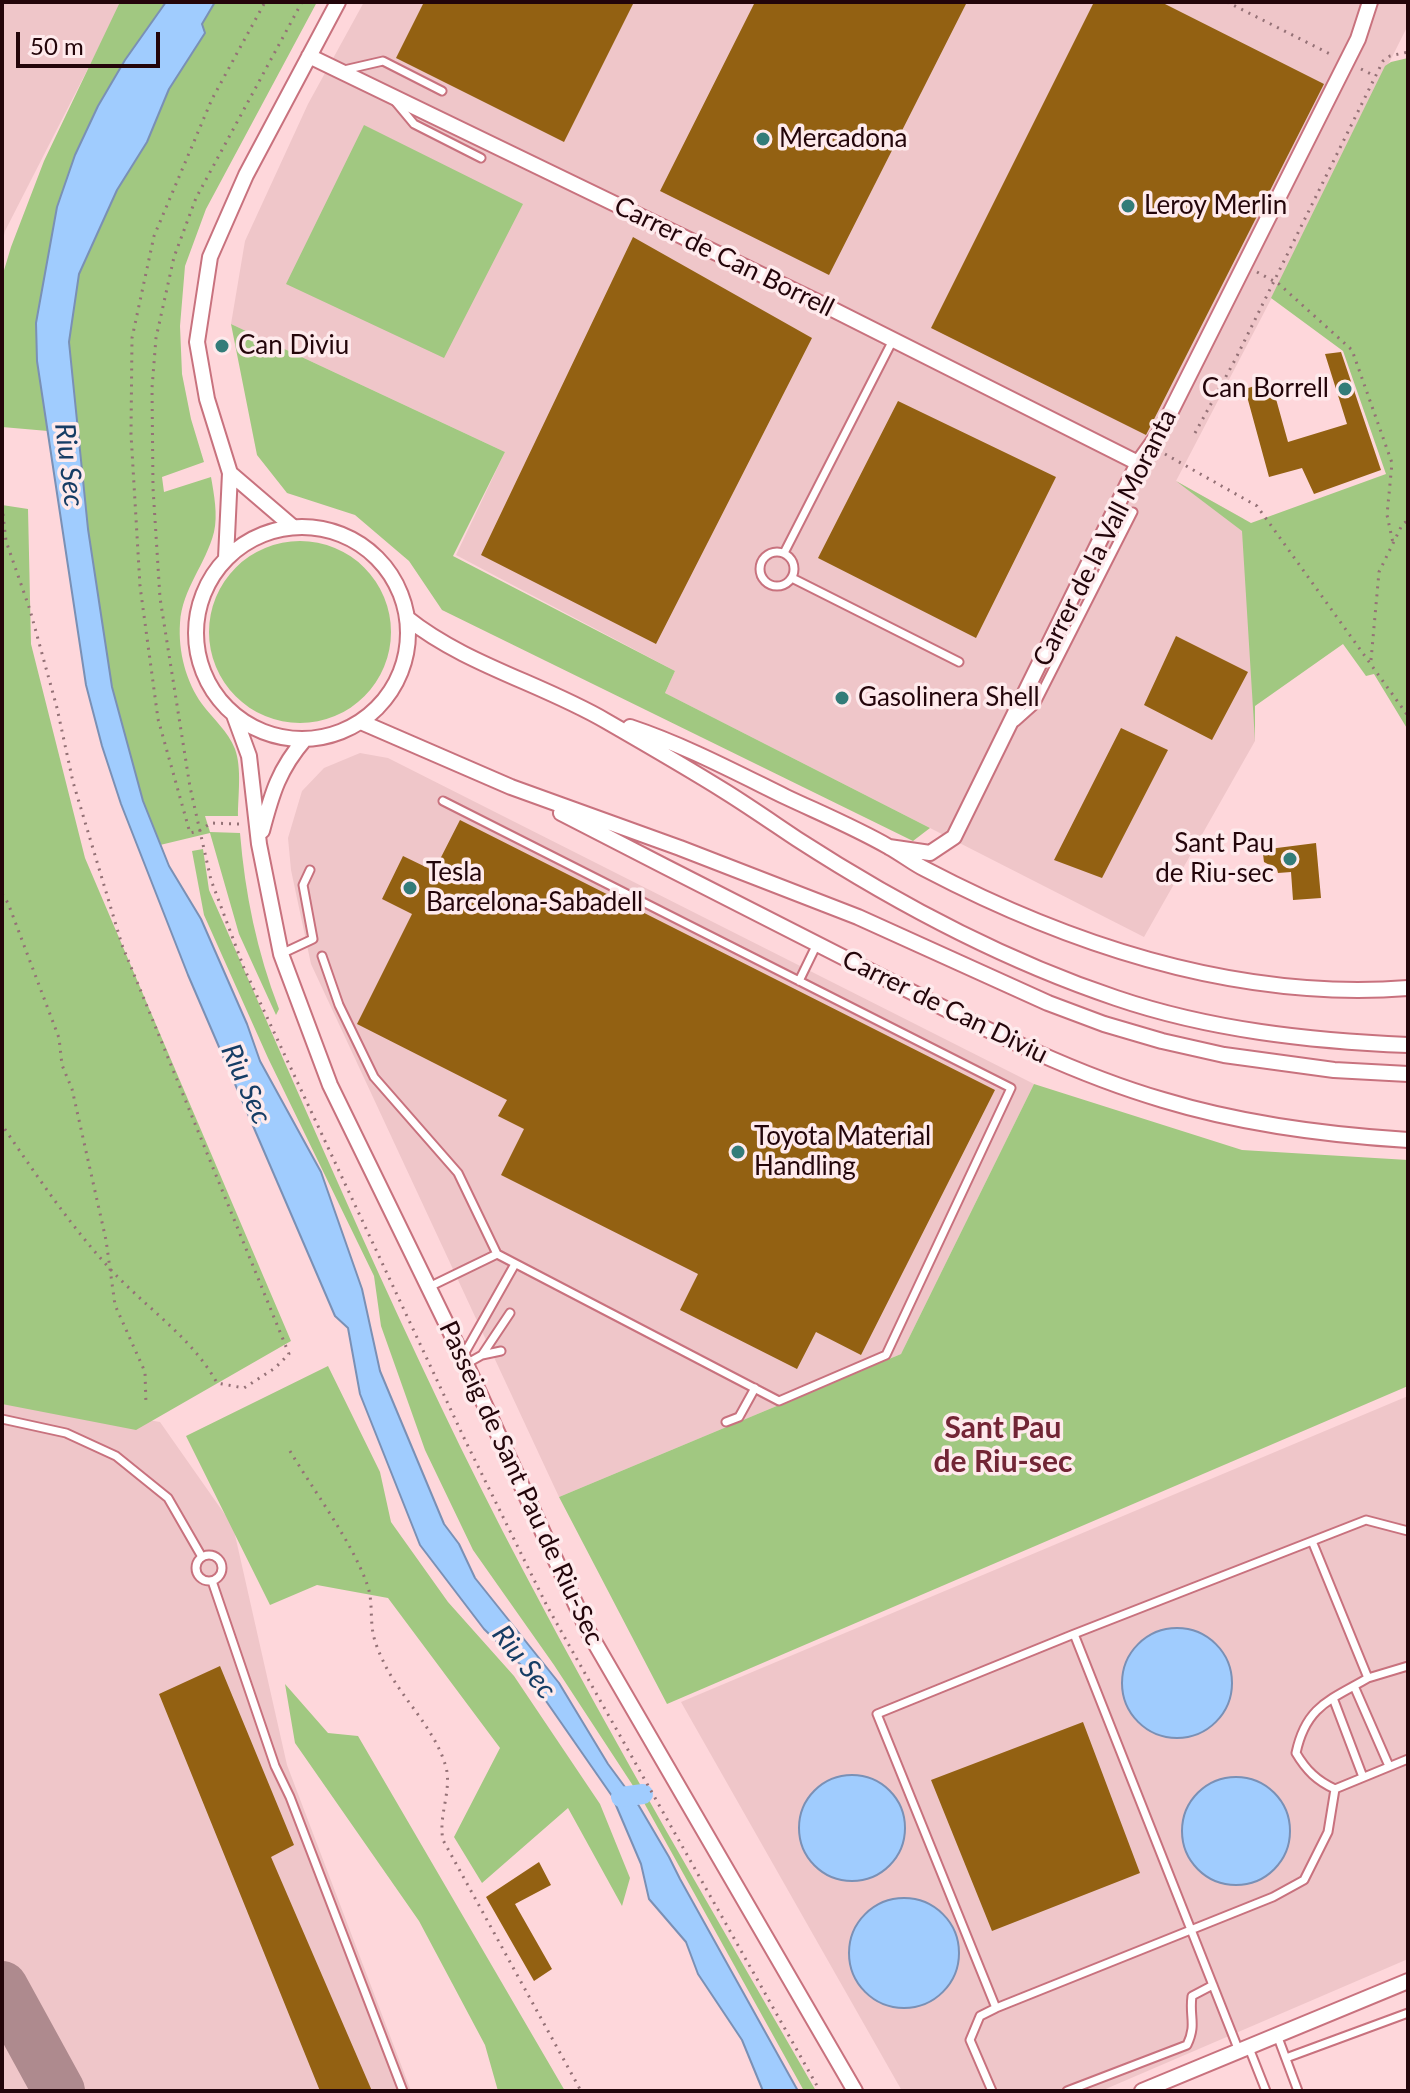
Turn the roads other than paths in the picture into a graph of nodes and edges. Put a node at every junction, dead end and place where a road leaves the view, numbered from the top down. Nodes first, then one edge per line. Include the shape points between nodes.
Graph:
1 (338, 2) edge
2 (1370, 2) edge
3 (309, 56) junction
4 (338, 72) junction
5 (442, 91) dead end
6 (390, 96) junction
7 (481, 158) dead end
8 (893, 340) junction
9 (1138, 463) junction
10 (230, 473) junction
11 (1133, 512) dead end
12 (293, 527) junction
13 (784, 553) junction
14 (226, 558) junction
15 (792, 578) junction
16 (407, 618) junction
17 (959, 662) dead end
18 (234, 715) junction
19 (598, 716) junction
20 (361, 722) junction
21 (1007, 729) junction
22 (305, 739) junction
23 (511, 787) junction
24 (443, 801) dead end
25 (259, 844) junction
26 (889, 847) junction
27 (310, 870) dead end
28 (817, 944) junction
29 (281, 954) junction
30 (322, 956) dead end
31 (799, 981) junction
32 (1408, 988) edge
33 (1408, 1045) edge
34 (1408, 1074) edge
35 (1408, 1140) edge
36 (497, 1254) junction
37 (515, 1264) junction
38 (429, 1287) junction
39 (510, 1313) dead end
40 (501, 1351) dead end
41 (482, 1355) junction
42 (465, 1360) junction
43 (755, 1388) junction
44 (2, 1419) edge
45 (726, 1422) dead end
46 (1408, 1531) edge
47 (1312, 1541) junction
48 (202, 1557) junction
49 (212, 1581) junction
50 (1074, 1634) junction
51 (1408, 1666) edge
52 (1368, 1678) junction
53 (1354, 1686) junction
54 (1333, 1698) junction
55 (1408, 1759) edge
56 (1389, 1766) junction
57 (1363, 1777) junction
58 (1335, 1789) junction
59 (1191, 1930) junction
60 (1408, 1981) edge
61 (1213, 1985) junction
62 (996, 2008) junction
63 (1408, 2013) edge
64 (1277, 2035) junction
65 (1244, 2050) junction
66 (1286, 2058) junction
67 (403, 2091) edge
68 (855, 2091) edge
69 (992, 2091) edge
70 (1067, 2091) edge
71 (1142, 2091) edge
72 (1266, 2091) edge
73 (1298, 2091) edge

1 - 3 street
2 - 9 street, Carrer de la Vall Moranta via 1358,39 1245,265 1161,431
3 - 4 street, Carrer de Can Borrell
3 - 10 street via 210,257 197,342 207,399
4 - 5 lane via 383,61
4 - 6 street, Carrer de Can Borrell
6 - 7 lane via 414,124
6 - 8 street, Carrer de Can Borrell
8 - 9 street, Carrer de Can Borrell
8 - 13 lane
9 - 21 street, Carrer de la Vall Moranta
10 - 12 street
10 - 14 street
11 - 21 lane via 1035,705
12 - 14 street via 248,541
12 - 16 street via 326,530 366,548 396,584
13 - 15 lane via 794,567
13 - 15 lane via 768,554 760,563 760,575 777,587
14 - 18 street via 201,597 195,634 206,679
15 - 17 lane
16 - 19 street
16 - 20 street via 401,671 385,699
18 - 22 street via 268,734
18 - 25 street, Passeig de Sant Pau de Riu-Sec via 249,756
19 - 26 street via 741,775
19 - 33 street via 881,889 1039,969 1117,999 1194,1019 1270,1034
20 - 22 street
20 - 23 street, Carrer de Can Diviu
21 - 26 street, Carrer de la Vall Moranta via 954,837 930,853
22 - 25 street, Passeig de Sant Pau de Riu-Sec via 287,760 271,795
23 - 28 street, Carrer de Can Diviu
23 - 34 street, Carrer de Can Diviu via 858,917 1104,1024 1224,1055
24 - 31 lane
25 - 29 street, Passeig de Sant Pau de Riu-Sec
26 - 32 street via 1050,928 1165,966 1274,986
27 - 29 lane via 303,885 313,939
28 - 31 lane
28 - 35 street, Carrer de Can Diviu via 1031,1050 1163,1101 1283,1127
29 - 38 street, Passeig de Sant Pau de Riu-Sec via 330,1085
30 - 36 lane via 374,1077 458,1173
31 - 43 lane via 1011,1088 886,1355 779,1401
36 - 37 lane
36 - 38 lane
37 - 42 lane
37 - 43 lane
38 - 42 street, Passeig de Sant Pau de Riu-Sec
39 - 41 lane
40 - 41 lane
41 - 42 lane
42 - 68 street, Passeig de Sant Pau de Riu-Sec via 588,1631
43 - 45 lane via 739,1417
44 - 48 lane via 66,1433 116,1456 168,1498
46 - 47 lane via 1366,1520
47 - 50 lane
47 - 52 lane
48 - 49 lane via 198,1575
48 - 49 lane via 221,1563 221,1572
49 - 67 lane via 275,1766
50 - 59 lane
50 - 62 lane via 877,1714
51 - 52 lane
52 - 53 lane
53 - 54 lane
53 - 56 lane
54 - 57 lane
54 - 58 lane via 1308,1717 1296,1753 1319,1782
55 - 56 lane
56 - 57 lane
57 - 58 lane
58 - 59 lane via 1328,1832 1304,1880
59 - 61 lane
59 - 62 lane
60 - 64 street
61 - 65 lane
61 - 70 lane via 1192,1996 1195,2029 1187,2045
62 - 69 lane via 980,2016 970,2040
63 - 66 lane
64 - 65 street
64 - 66 lane
65 - 71 street
65 - 72 lane
66 - 73 lane

